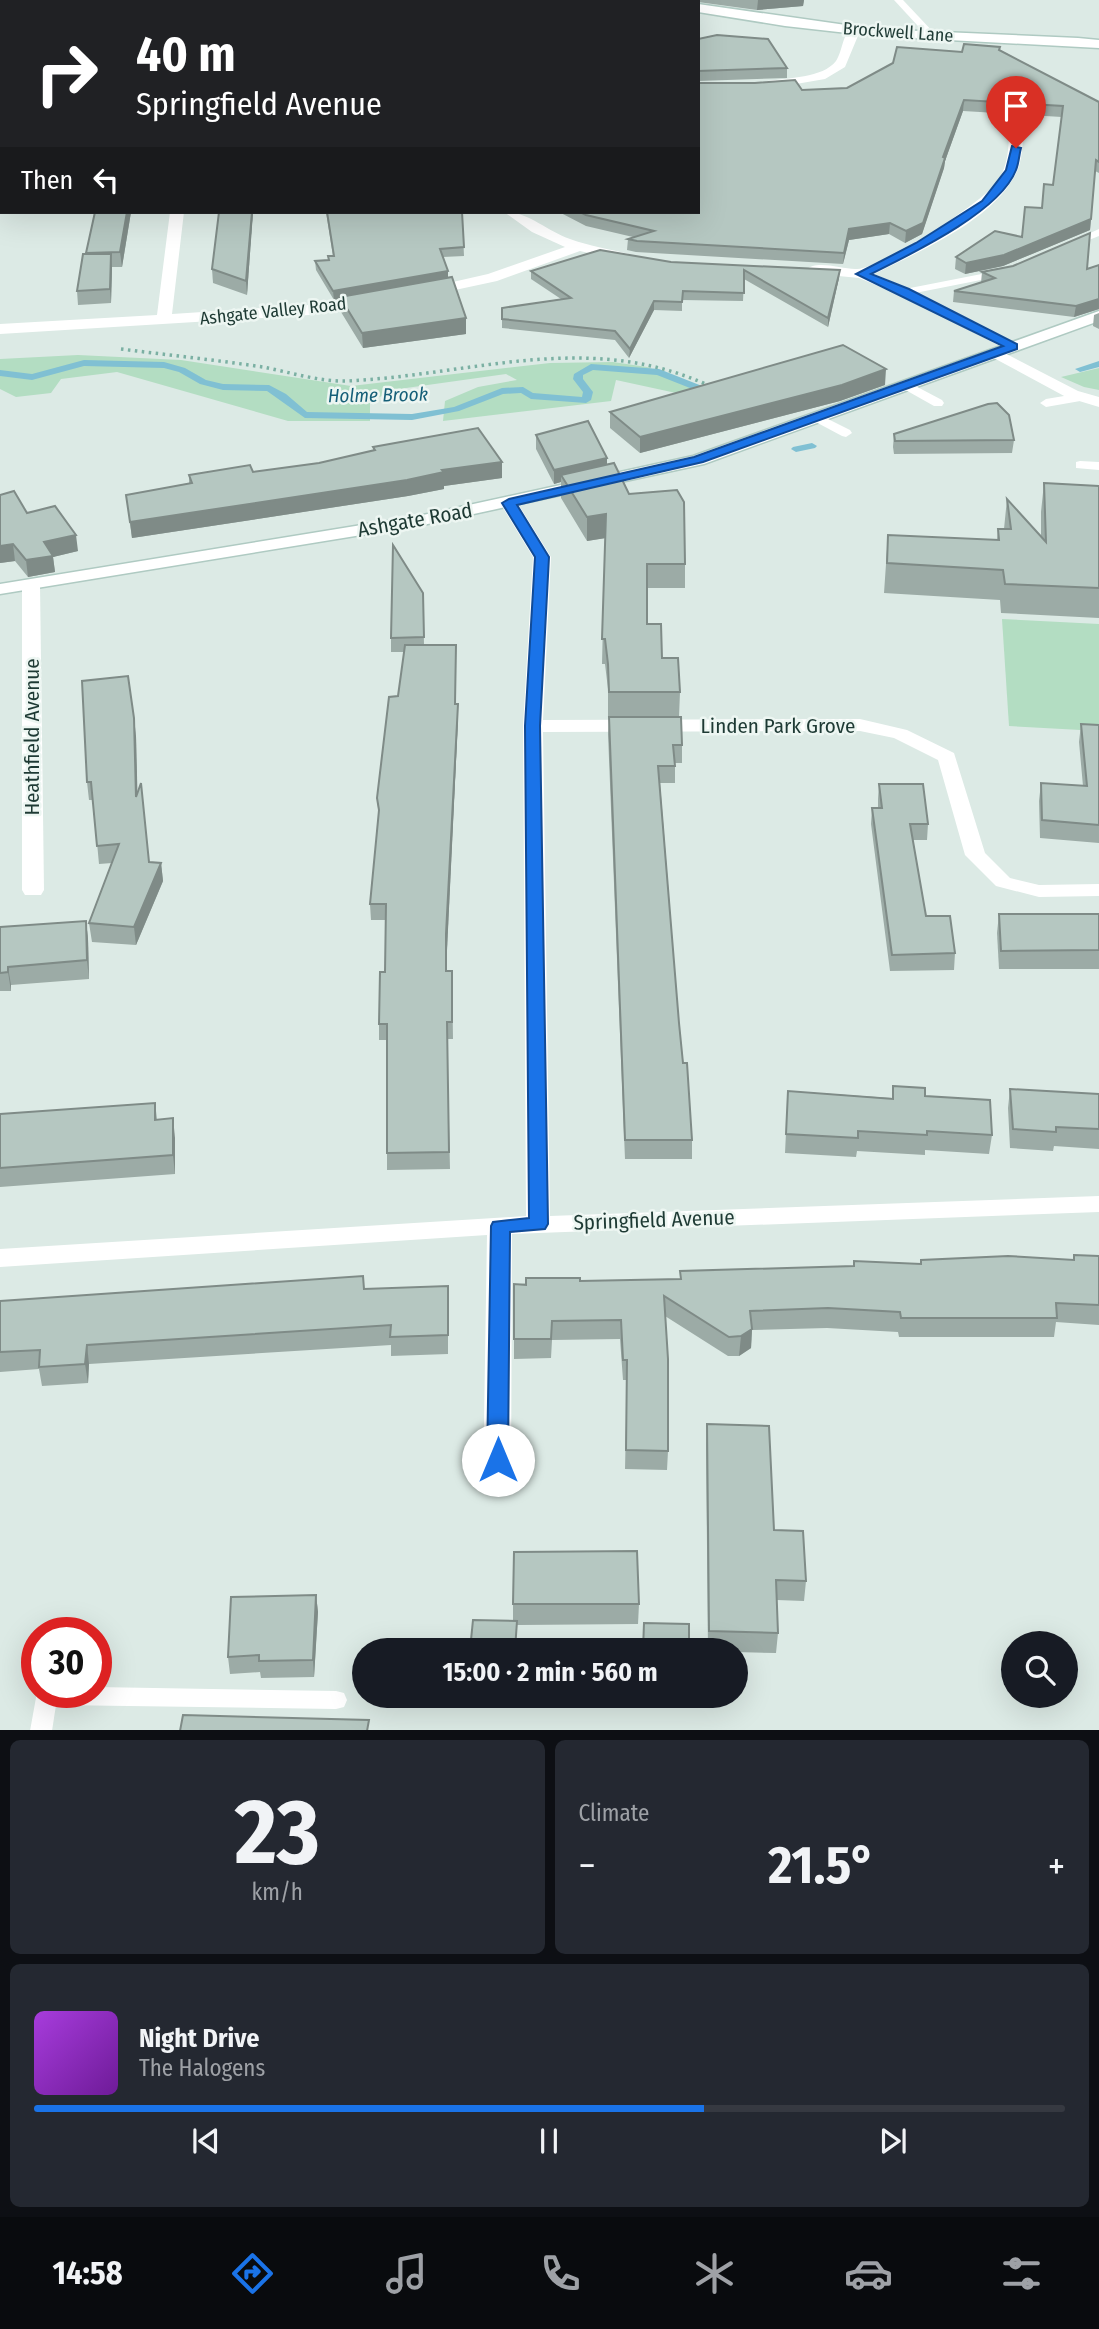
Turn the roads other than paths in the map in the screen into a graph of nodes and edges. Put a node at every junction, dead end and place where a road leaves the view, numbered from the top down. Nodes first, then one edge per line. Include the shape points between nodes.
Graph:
1 (898, 0) edge
2 (700, 8) edge
3 (854, 31) junction
4 (932, 36) junction
5 (1099, 44) edge
6 (754, 85) edge
7 (1016, 125) dead end
8 (177, 214) edge
9 (513, 214) edge
10 (1099, 232) edge
11 (580, 246) junction
12 (1065, 247) edge
13 (635, 259) edge
14 (1018, 267) edge
15 (797, 268) edge
16 (862, 274) junction
17 (905, 292) junction
18 (413, 294) edge
19 (387, 298) edge
20 (1099, 316) edge
21 (164, 321) junction
22 (0, 330) edge
23 (1013, 347) junction
24 (995, 354) junction
25 (906, 385) junction
26 (1082, 397) junction
27 (1099, 402) edge
28 (938, 403) dead end
29 (1046, 403) dead end
30 (816, 417) junction
31 (846, 433) dead end
32 (1080, 466) dead end
33 (1099, 466) edge
34 (509, 503) junction
35 (31, 584) junction
36 (0, 589) edge
37 (533, 726) junction
38 (33, 890) dead end
39 (1099, 890) edge
40 (1099, 1204) edge
41 (538, 1224) junction
42 (500, 1226) junction
43 (0, 1258) edge
44 (497, 1485) dead end
45 (336, 1700) dead end
46 (41, 1730) edge

1 - 4 lane
2 - 3 street, Brockwell Lane
3 - 4 street, Brockwell Lane
3 - 6 street via 841,64 821,76
4 - 5 street, Brockwell Lane
7 - 16 street via 1011,170 993,195 920,245
8 - 21 street
9 - 11 street via 550,237
10 - 12 lane
11 - 13 street
11 - 18 street via 492,278
14 - 17 lane
15 - 16 street
16 - 17 street
17 - 23 street
19 - 21 street, Ashgate Valley Road via 309,310
20 - 23 street, Ashgate Road
21 - 22 street, Ashgate Valley Road
23 - 24 street, Ashgate Road
24 - 25 street, Ashgate Road
24 - 26 street
25 - 28 lane
25 - 30 street, Ashgate Road
26 - 27 street
26 - 29 lane
30 - 31 lane
30 - 34 street, Ashgate Road via 698,460
32 - 33 lane
34 - 35 street, Ashgate Road
34 - 37 street via 542,557
35 - 36 street, Ashgate Road
35 - 38 street, Heathfield Avenue
37 - 39 street, Linden Park Grove via 860,725 900,734 947,758 975,855 1003,882 1039,891
37 - 41 street
40 - 41 street, Springfield Avenue
41 - 42 street, Springfield Avenue
42 - 43 street, Springfield Avenue
42 - 44 street
45 - 46 lane via 46,1696

